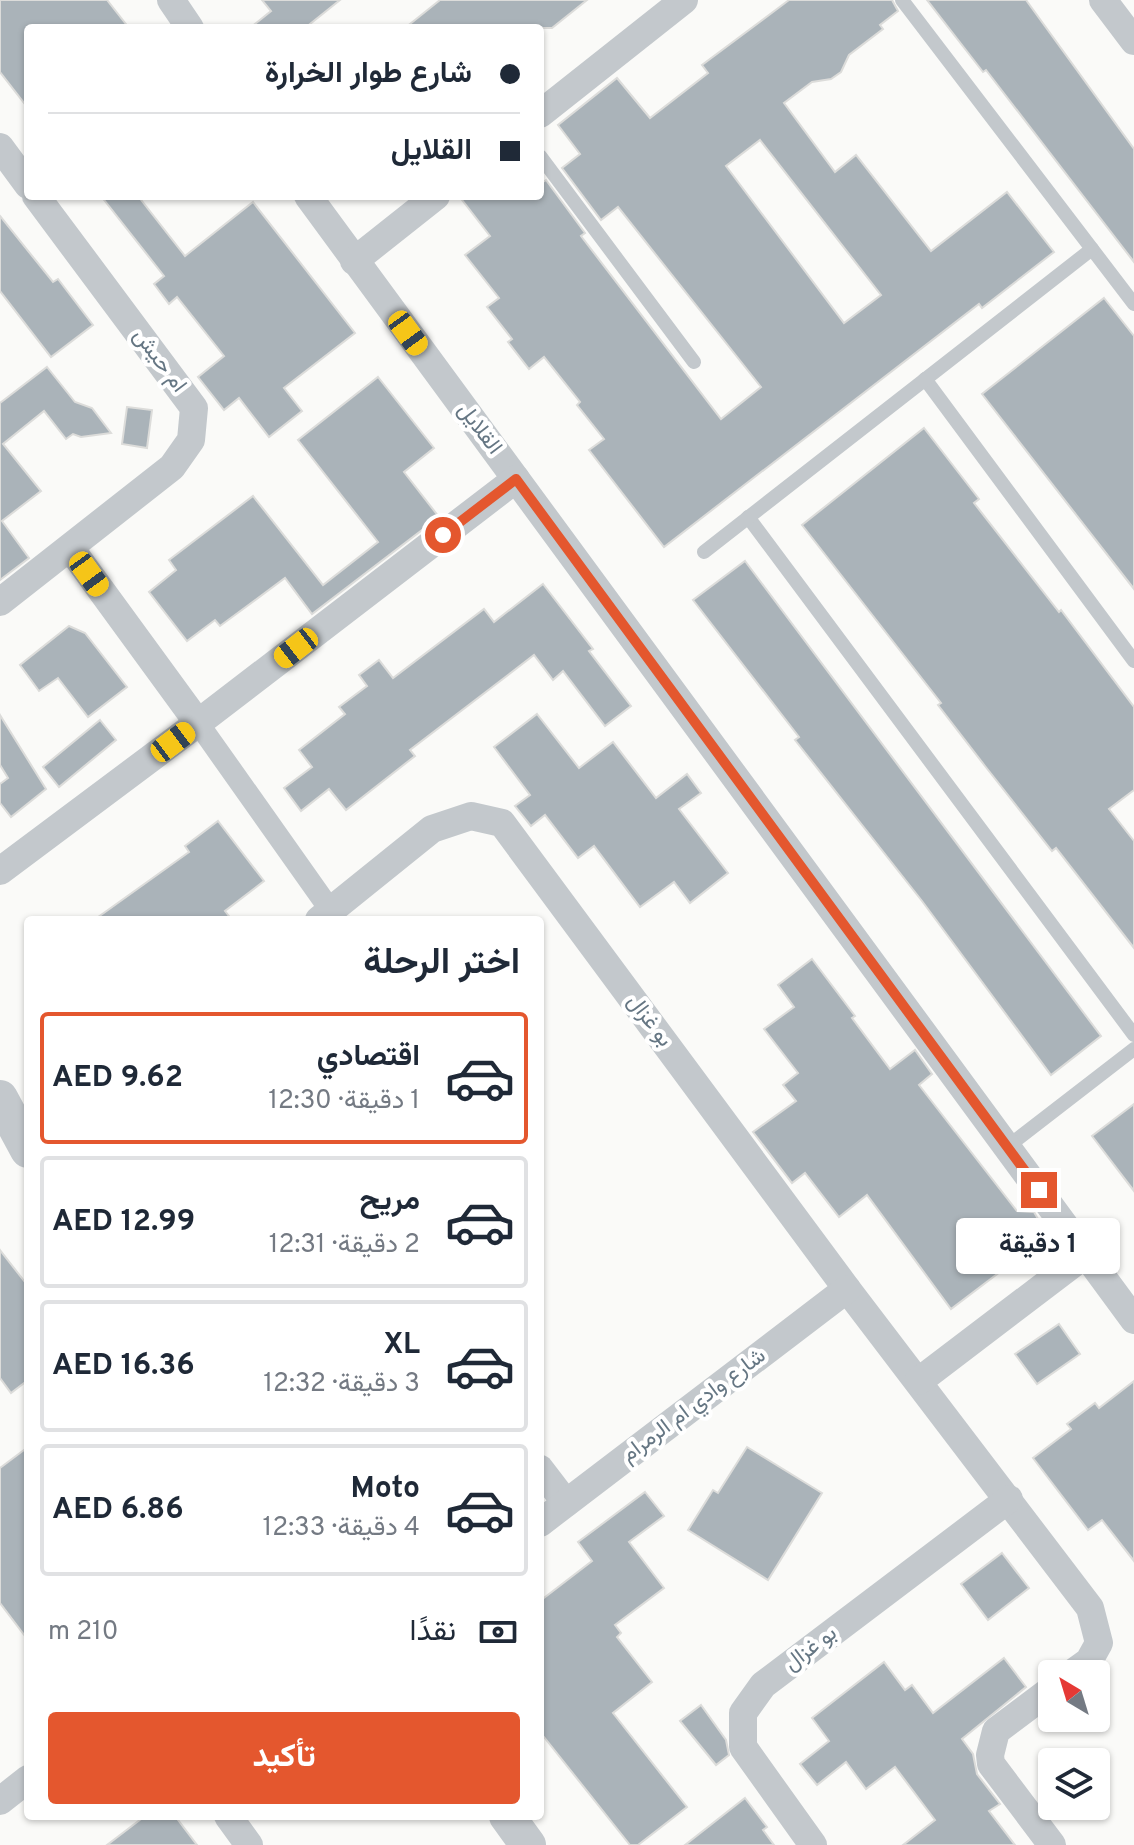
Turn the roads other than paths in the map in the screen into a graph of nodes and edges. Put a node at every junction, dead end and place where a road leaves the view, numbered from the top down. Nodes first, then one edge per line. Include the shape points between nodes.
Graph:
1 (171, 0) edge
2 (684, 0) edge
3 (902, 0) edge
4 (1103, 0) edge
5 (187, 24) edge
6 (1134, 41) edge
7 (544, 111) edge
8 (0, 147) edge
9 (544, 161) edge
10 (24, 180) edge
11 (39, 200) edge
12 (311, 200) edge
13 (431, 200) edge
14 (1092, 249) junction
15 (354, 261) junction
16 (1134, 304) edge
17 (694, 362) dead end
18 (925, 379) junction
19 (516, 479) junction
20 (748, 517) junction
21 (71, 549) junction
22 (704, 552) dead end
23 (0, 602) edge
24 (1134, 661) edge
25 (198, 723) junction
26 (0, 871) edge
27 (325, 916) edge
28 (1134, 1035) edge
29 (1134, 1049) edge
30 (0, 1098) edge
31 (0, 1123) edge
32 (24, 1143) edge
33 (24, 1147) edge
34 (1007, 1147) junction
35 (1086, 1254) junction
36 (847, 1289) junction
37 (1134, 1320) edge
38 (919, 1381) junction
39 (544, 1474) edge
40 (1009, 1499) junction
41 (566, 1503) junction
42 (544, 1520) edge
43 (1090, 1660) edge
44 (1038, 1700) edge
45 (24, 1782) edge
46 (0, 1801) edge
47 (231, 1820) edge
48 (510, 1820) edge
49 (249, 1845) edge
50 (528, 1845) edge
51 (813, 1845) edge
52 (1052, 1845) edge

1 - 5 street
2 - 7 street
3 - 14 lane
4 - 6 street
8 - 10 street
9 - 17 lane
11 - 21 street, ام حيش via 194,408 191,440 172,467
12 - 15 street, القلايل
13 - 15 street
14 - 16 lane
14 - 18 lane
15 - 19 street, القلايل
18 - 20 lane
18 - 24 lane
19 - 25 street
19 - 34 street, القلايل
20 - 22 lane
20 - 28 lane
21 - 23 street, ام حيش
21 - 25 street
25 - 26 street
25 - 27 street, بو غزال
27 - 36 street, بو غزال via 432,829 471,816 502,823
29 - 34 lane
30 - 32 street
31 - 33 street
34 - 35 street, القلايل
35 - 37 street, القلايل
35 - 38 street
36 - 38 street, بو غزال
36 - 41 street, شارع وادي ام الرمرام
38 - 40 street, بو غزال
39 - 41 street
40 - 43 street, بو غزال via 1090,1608 1099,1643
40 - 51 street, بو غزال via 763,1685 743,1713 743,1747
41 - 42 street, شارع وادي ام الرمرام
44 - 52 street via 996,1731 990,1755 991,1764
45 - 46 street
47 - 49 street
48 - 50 street

